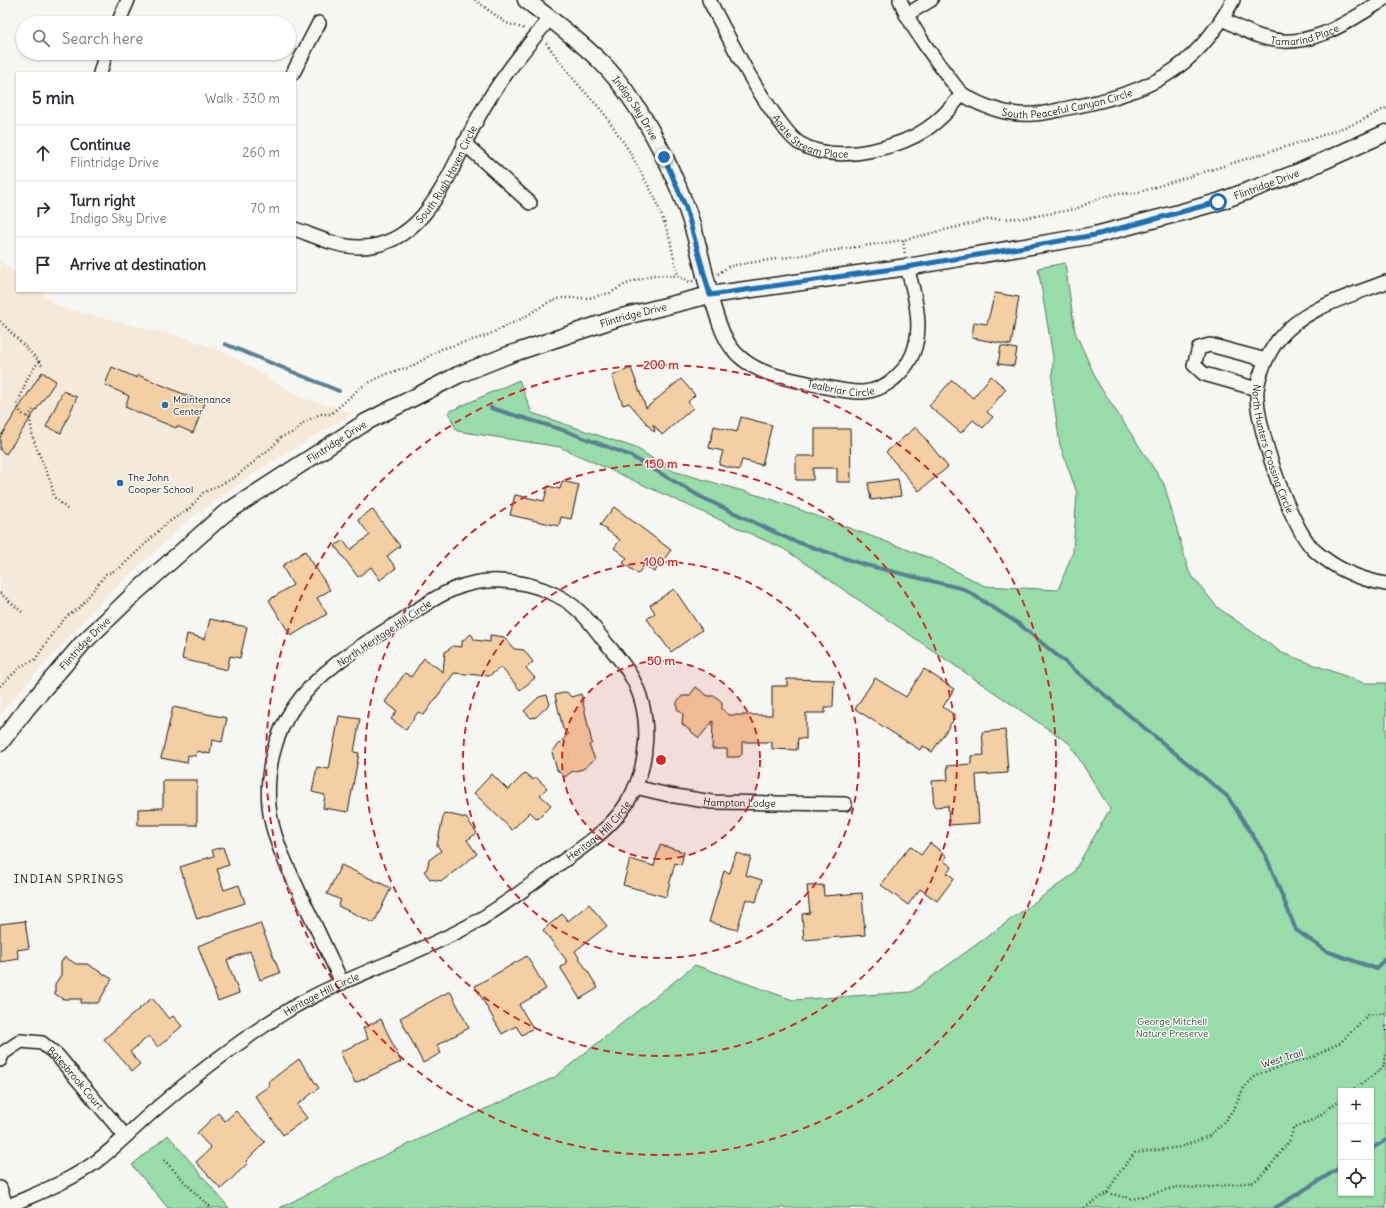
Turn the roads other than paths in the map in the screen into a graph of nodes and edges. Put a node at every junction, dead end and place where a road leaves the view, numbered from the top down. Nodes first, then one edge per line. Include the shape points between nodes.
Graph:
1 (128, 0) edge
2 (526, 0) edge
3 (709, 0) edge
4 (900, 0) edge
5 (931, 0) edge
6 (1233, 0) edge
7 (1383, 0) edge
8 (906, 15) junction
9 (121, 16) edge
10 (550, 18) junction
11 (1223, 19) junction
12 (319, 24) dead end
13 (104, 60) edge
14 (100, 72) edge
15 (294, 72) edge
16 (962, 94) junction
17 (1386, 133) edge
18 (464, 143) junction
19 (530, 203) dead end
20 (296, 229) edge
21 (907, 267) junction
22 (1386, 282) edge
23 (710, 295) junction
24 (1266, 360) junction
25 (1257, 389) junction
26 (1386, 584) edge
27 (0, 743) edge
28 (635, 787) junction
29 (845, 804) dead end
30 (342, 983) junction
31 (0, 1060) edge
32 (124, 1136) junction
33 (0, 1188) edge
34 (5, 1207) edge

1 - 9 street
2 - 10 street, Indigo Sky Drive
3 - 16 street, Agate Stream Place via 768,106 788,133 799,143 824,152 842,154 869,152 892,146 922,133 946,114
4 - 8 street, South Peaceful Canyon Circle
5 - 8 street
6 - 11 street, South Peaceful Canyon Circle
7 - 11 street, Tamarind Place via 1343,24 1312,38 1282,42 1264,38
8 - 16 street, South Peaceful Canyon Circle via 936,61
10 - 18 street, South Rush Haven Circle via 501,82
10 - 23 street, Indigo Sky Drive via 604,65 640,114 664,157 686,208
11 - 16 street, South Peaceful Canyon Circle via 1202,46 1184,63 1132,93 1107,101 1032,115 992,108
12 - 15 street
13 - 14 street
17 - 21 street, Flintridge Drive via 1299,172 1218,202 1095,235
18 - 19 street
18 - 20 street, South Rush Haven Circle via 446,181 423,217 410,230 394,239 376,246 358,247 339,244
21 - 23 street, Flintridge Drive
21 - 23 street, Tealbriar Circle via 915,295 917,344 911,359 892,382 863,392 772,376 756,368 739,356 727,341
22 - 24 street, North Hunters Crossing Circle via 1309,315 1288,329 1277,341
23 - 27 street, Flintridge Drive via 618,318 508,355 458,375 366,422 224,514 172,559 82,644
24 - 25 street, North Hunters Crossing Circle
24 - 25 street via 1210,345 1199,348 1194,365 1204,374
25 - 26 street, North Hunters Crossing Circle via 1261,429 1296,525 1313,549 1335,567 1358,578
28 - 29 street, Hampton Lodge via 712,802
28 - 30 street, Heritage Hill Circle via 625,806 609,824 583,847 513,898 466,927
28 - 30 street, North Heritage Hill Circle via 646,738 645,718 635,684 616,654 579,611 562,598 521,584 500,581 477,582 436,598 365,643 325,673 292,709 279,732 269,780 269,806 282,855
30 - 32 street, Heritage Hill Circle via 291,1009 224,1053
31 - 32 street, Batesbrook Court via 3,1053 21,1041 42,1043 56,1055
32 - 34 street, Heritage Hill Circle via 97,1161 77,1173
33 - 34 street

